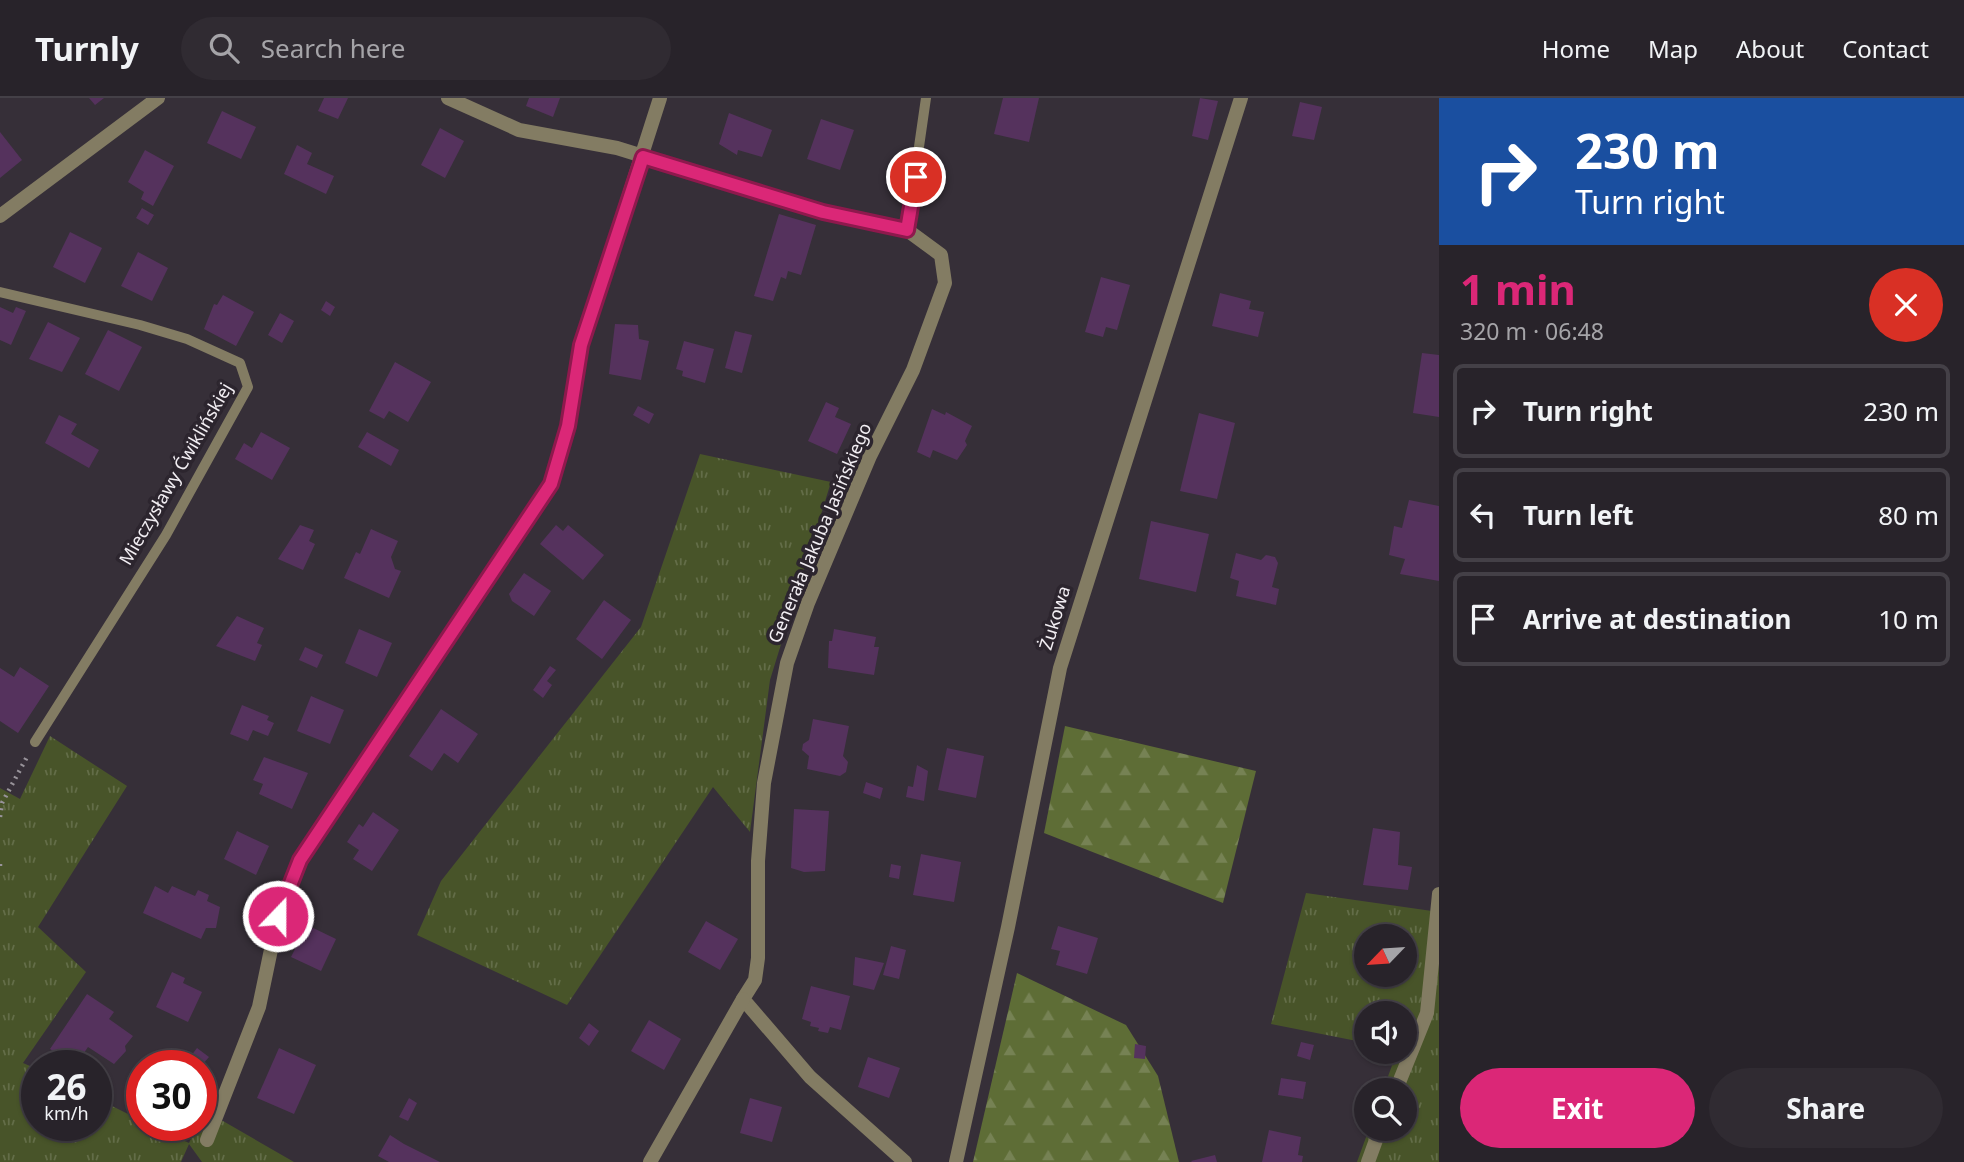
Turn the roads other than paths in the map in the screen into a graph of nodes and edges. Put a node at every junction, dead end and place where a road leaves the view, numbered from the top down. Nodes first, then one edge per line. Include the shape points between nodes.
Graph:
1 (158, 98) edge
2 (448, 98) edge
3 (660, 98) edge
4 (926, 98) edge
5 (1241, 98) edge
6 (643, 157) junction
7 (0, 216) edge
8 (907, 230) junction
9 (0, 292) edge
10 (35, 742) road end
11 (1439, 894) edge
12 (743, 999) junction
13 (1401, 1078) edge
14 (217, 1114) edge
15 (1376, 1141) edge
16 (650, 1162) edge
17 (905, 1162) edge
18 (956, 1162) edge
19 (1368, 1162) edge

1 - 7 street
2 - 6 street, Generała Jakuba Jasińskiego via 519,130
3 - 6 street
4 - 8 lane
5 - 18 street, Żukowa via 1060,668
6 - 8 street, Generała Jakuba Jasińskiego via 823,212
6 - 14 street via 581,345 568,426 551,484 300,860 278,916 259,1007
8 - 12 street, Generała Jakuba Jasińskiego via 941,255 946,283 914,370 870,456 787,663 764,783 758,958 755,980
9 - 10 lane, Mieczysławy Ćwiklińskiej via 187,340 240,363 248,387 166,536
11 - 13 street via 1427,1013
12 - 16 street, Generała Jakuba Jasińskiego
12 - 17 street via 810,1077
15 - 19 street

